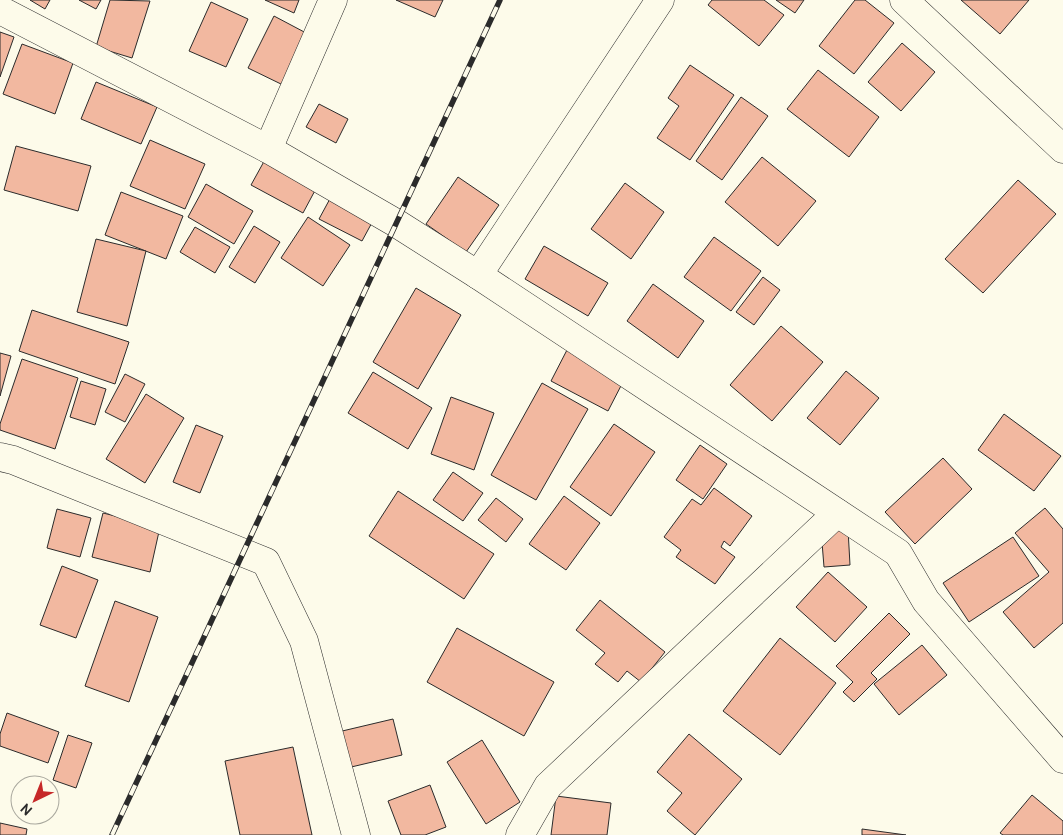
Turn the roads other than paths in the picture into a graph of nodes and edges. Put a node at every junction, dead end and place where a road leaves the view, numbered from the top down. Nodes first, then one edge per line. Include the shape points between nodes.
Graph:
1 (333, 0) edge
2 (660, 0) edge
3 (904, 0) edge
4 (0, 10) edge
5 (268, 149) junction
6 (1063, 149) edge
7 (478, 275) junction
8 (0, 457) edge
9 (837, 513) junction
10 (1063, 759) edge
11 (356, 835) edge
12 (520, 835) edge

1 - 5 street
2 - 7 street
3 - 6 street
4 - 5 street
5 - 7 street
7 - 9 street
8 - 11 street via 266,562 304,641
9 - 10 street via 898,553 926,601
9 - 12 street via 548,786

